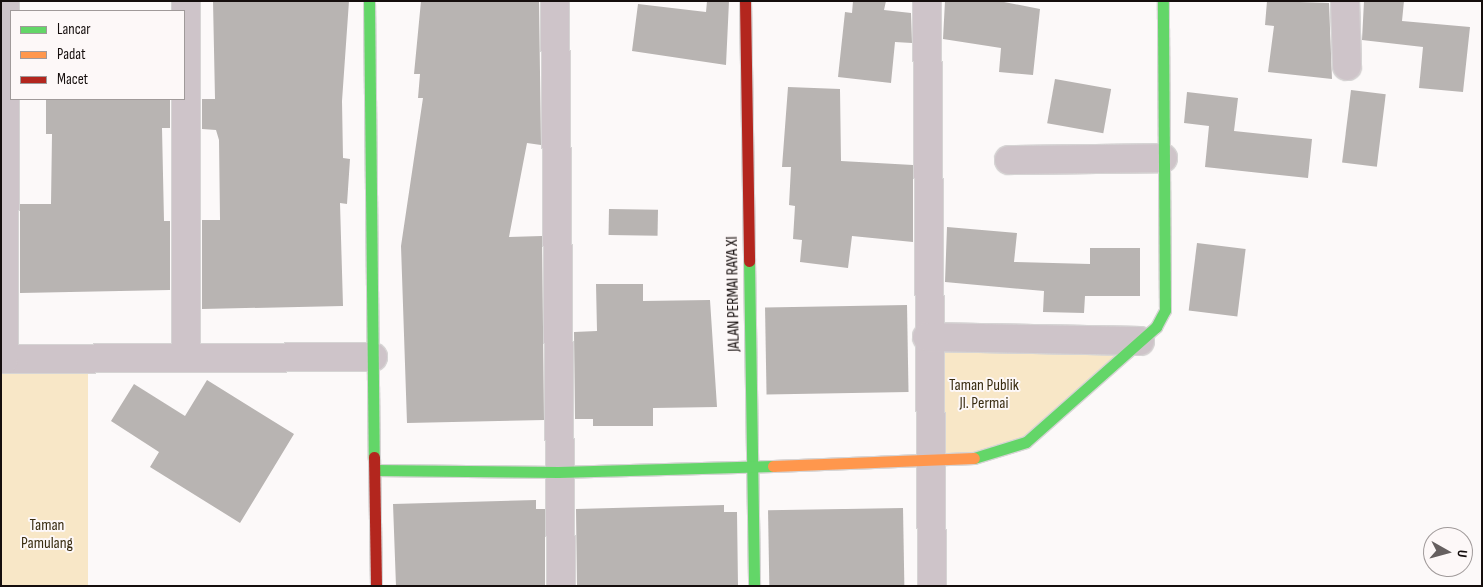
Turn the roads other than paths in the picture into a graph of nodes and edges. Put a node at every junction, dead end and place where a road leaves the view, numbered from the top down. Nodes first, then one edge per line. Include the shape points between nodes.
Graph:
1 (5, 1) edge
2 (186, 1) edge
3 (369, 1) edge
4 (555, 1) edge
5 (745, 1) edge
6 (927, 1) edge
7 (1163, 1) edge
8 (1345, 1) edge
9 (1347, 66) dead end
10 (1163, 158) junction
11 (1009, 160) dead end
12 (927, 337) junction
13 (1140, 341) junction
14 (373, 357) junction
15 (186, 358) junction
16 (2, 359) edge
17 (928, 461) junction
18 (753, 466) junction
19 (374, 470) junction
20 (558, 472) junction
21 (376, 586) edge
22 (561, 586) edge
23 (754, 586) edge
24 (932, 586) edge

1 - 16 street
2 - 15 street
3 - 14 street
4 - 20 street
5 - 18 street, JALAN PERMAI RAYA XI
6 - 12 street
7 - 10 street
8 - 9 street
10 - 11 street
10 - 13 street via 1165,310
12 - 13 street
12 - 17 street
13 - 17 street via 1026,442 971,458
14 - 15 street
14 - 19 street
15 - 16 street
17 - 18 street
17 - 24 street
18 - 20 street
18 - 23 street, JALAN PERMAI RAYA XI
19 - 20 street
19 - 21 street
20 - 22 street

